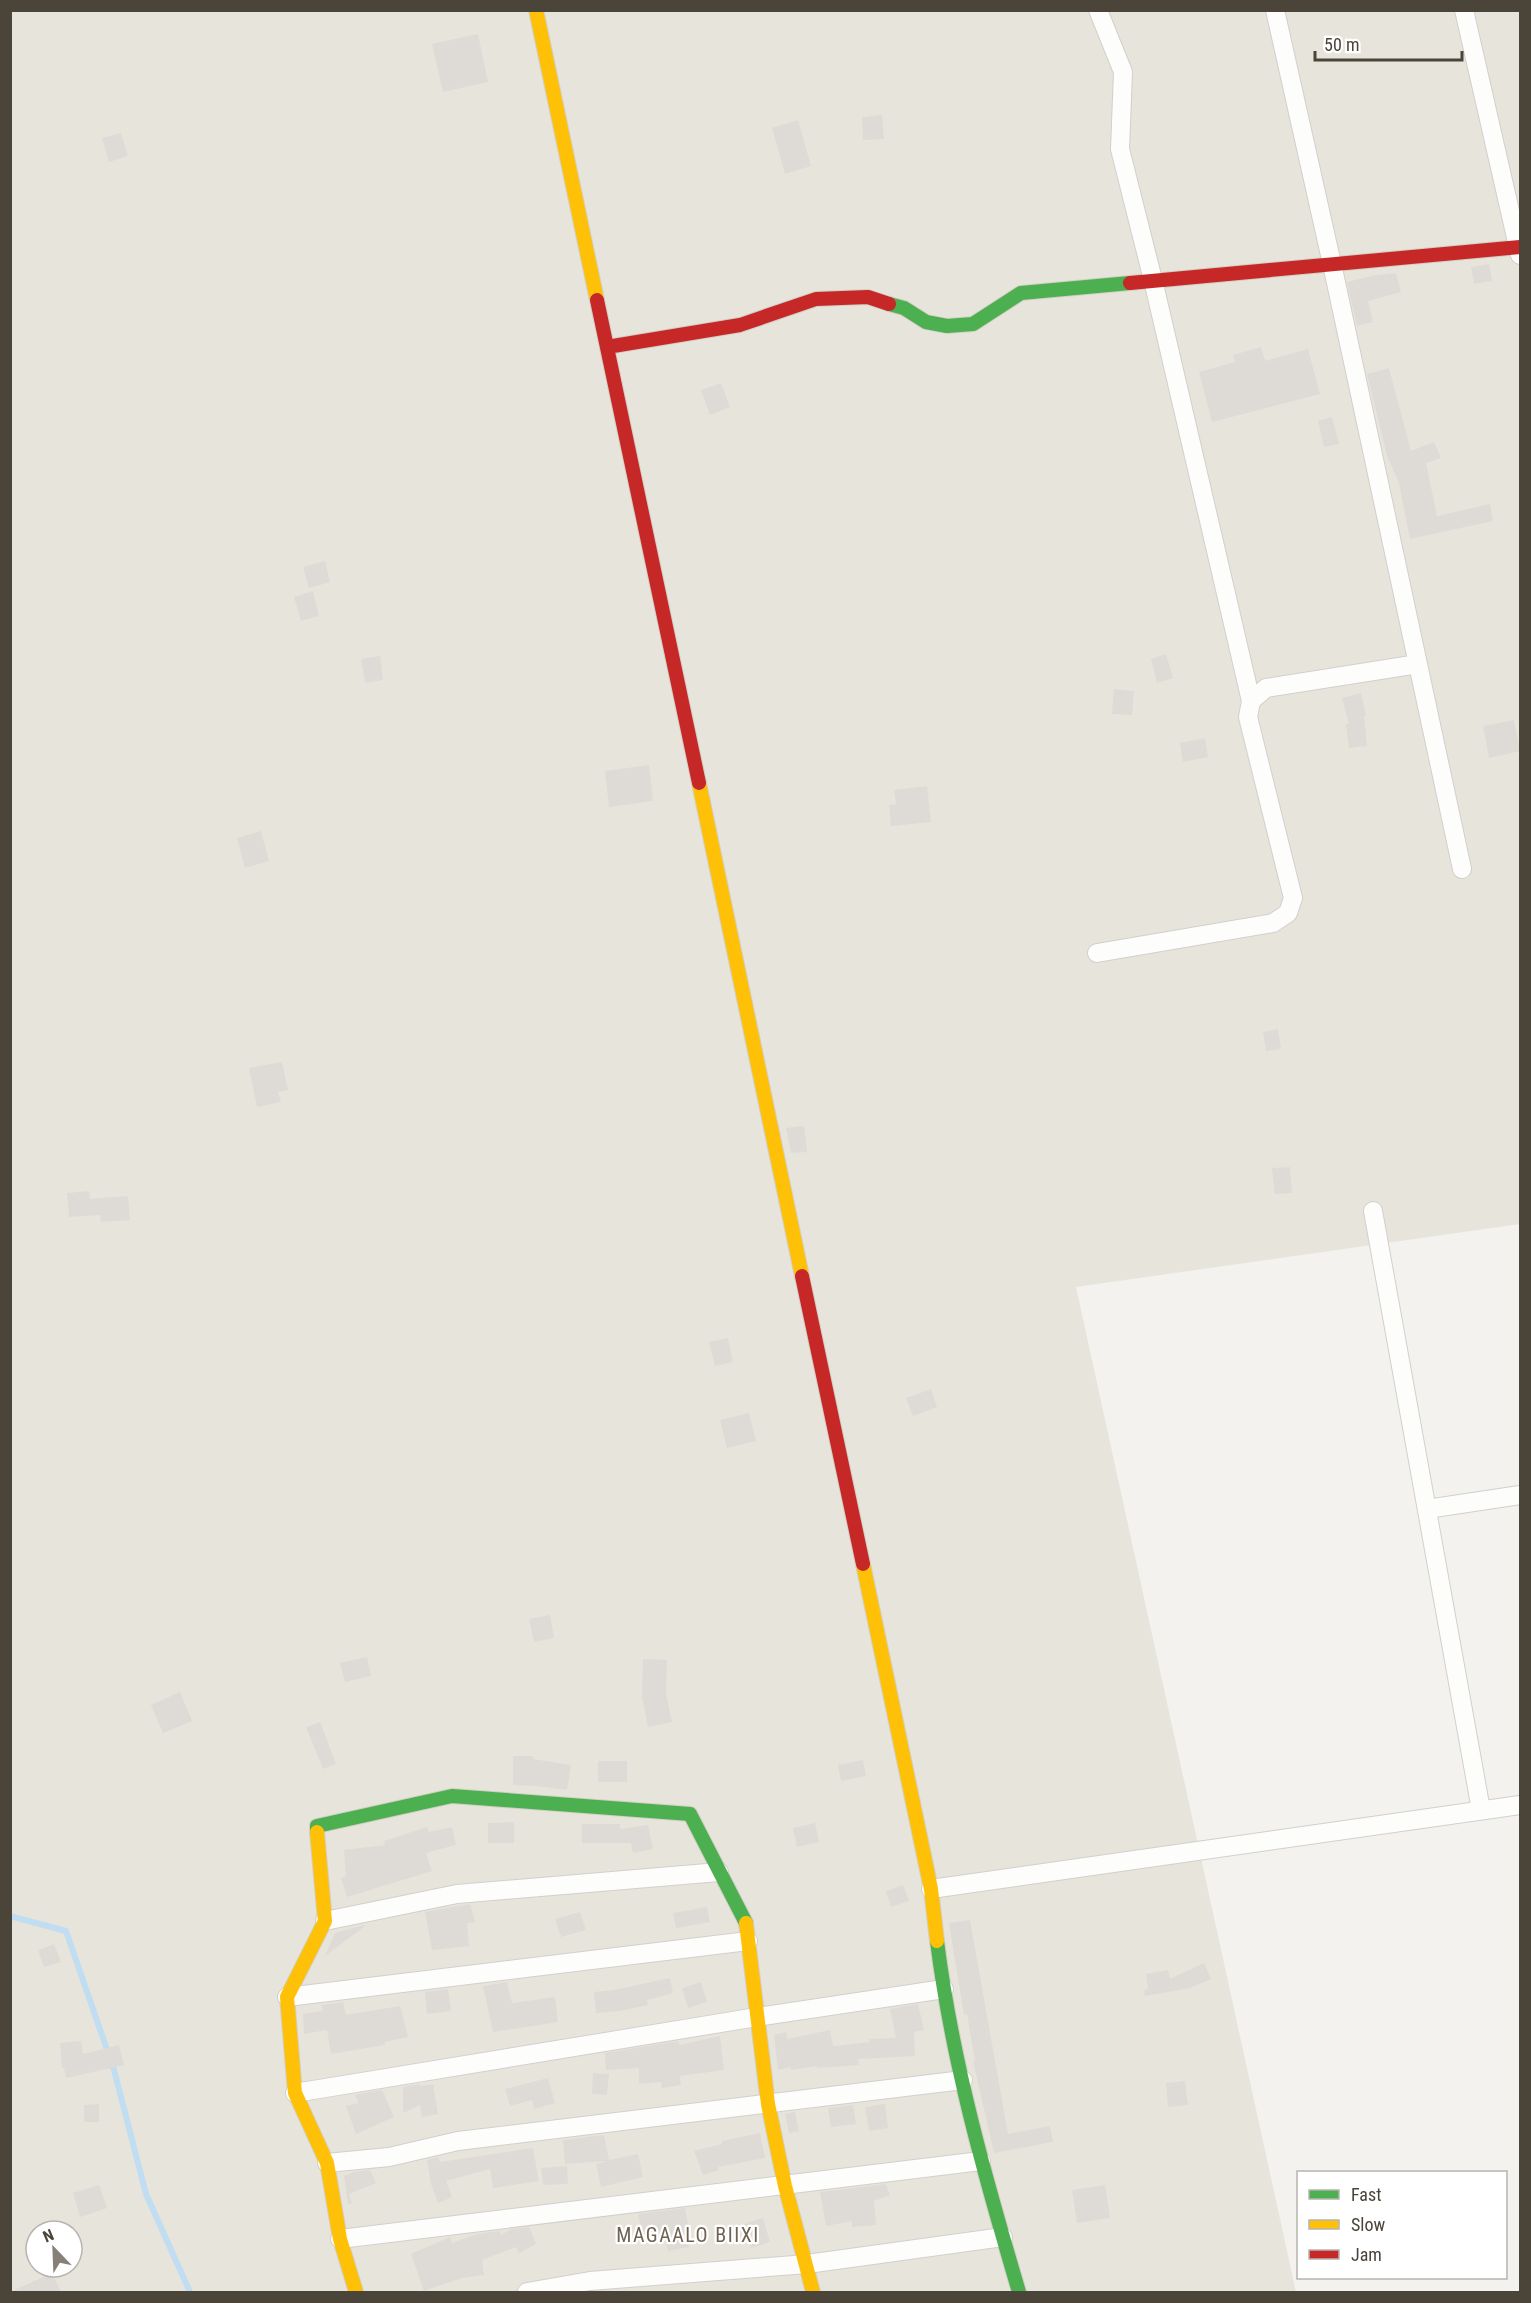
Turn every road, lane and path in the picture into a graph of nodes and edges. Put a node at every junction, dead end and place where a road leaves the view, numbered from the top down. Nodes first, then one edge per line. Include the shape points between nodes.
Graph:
1 (536, 10) edge
2 (1098, 10) edge
3 (1275, 10) edge
4 (1464, 10) edge
5 (1520, 250) edge
6 (1332, 264) junction
7 (1153, 280) junction
8 (607, 347) junction
9 (1418, 664) junction
10 (1251, 701) junction
11 (1462, 869) dead end
12 (1097, 953) dead end
13 (1372, 1211) dead end
14 (1521, 1495) edge
15 (1426, 1509) junction
16 (1521, 1805) edge
17 (1481, 1810) junction
18 (719, 1872) junction
19 (931, 1889) junction
20 (325, 1921) junction
21 (748, 1941) junction
22 (944, 1989) junction
23 (286, 1997) junction
24 (757, 2017) junction
25 (963, 2080) junction
26 (295, 2093) junction
27 (768, 2104) junction
28 (981, 2161) junction
29 (327, 2163) junction
30 (785, 2186) junction
31 (1003, 2237) junction
32 (340, 2239) junction
33 (807, 2264) junction
34 (356, 2292) edge
35 (527, 2292) edge
36 (813, 2292) edge
37 (1019, 2292) edge

1 - 8 street
2 - 7 street via 1123,72 1120,149
3 - 6 street
4 - 5 street
5 - 6 street
6 - 7 street
6 - 9 street
7 - 8 street via 1021,293 972,324 947,326 926,322 904,308 868,297 816,299 740,325
7 - 10 street
8 - 19 street
9 - 10 street via 1266,688
9 - 11 street
10 - 12 street via 1248,717 1293,898 1288,913 1273,923
13 - 15 street
14 - 15 street
15 - 17 street
16 - 17 street
17 - 19 street
18 - 20 street via 457,1894
18 - 20 street via 690,1814 452,1796 317,1826
18 - 21 street via 746,1923
19 - 22 street
20 - 23 street
21 - 23 street
21 - 24 street
22 - 24 street
22 - 25 street
23 - 26 street
24 - 26 street
24 - 27 street
25 - 27 street
25 - 28 street
26 - 29 street
27 - 29 street via 458,2141 389,2157
27 - 30 street
28 - 30 street
28 - 31 street
29 - 32 street
30 - 32 street
30 - 33 street
31 - 33 street
31 - 37 street
32 - 34 street
33 - 35 street via 590,2281
33 - 36 street

